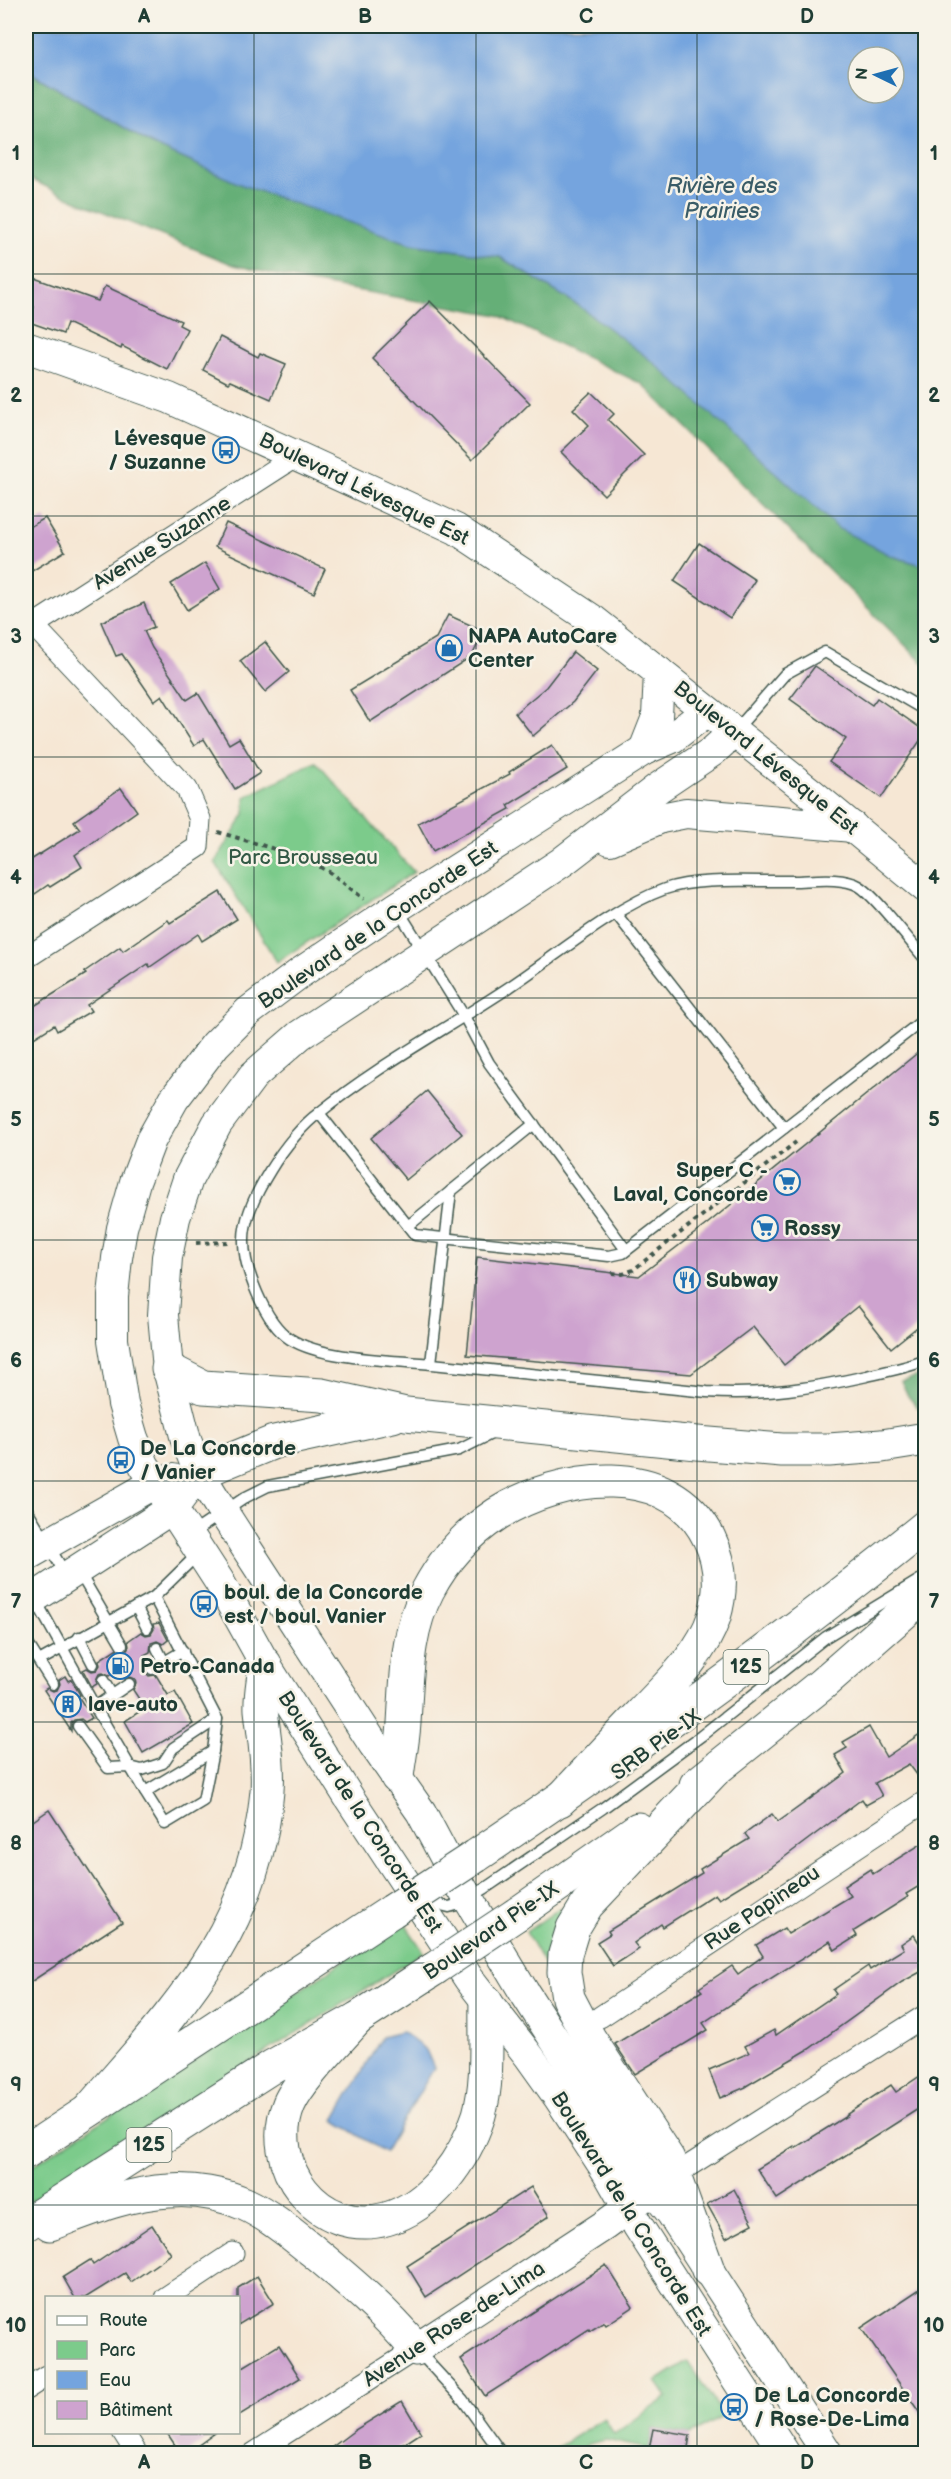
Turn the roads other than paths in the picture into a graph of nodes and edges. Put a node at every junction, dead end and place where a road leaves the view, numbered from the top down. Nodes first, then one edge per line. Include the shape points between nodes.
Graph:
1 (26, 347) edge
2 (298, 455) junction
3 (29, 627) edge
4 (659, 672) junction
5 (707, 711) junction
6 (926, 711) edge
7 (734, 732) junction
8 (644, 750) junction
9 (853, 827) junction
10 (562, 862) junction
11 (926, 888) edge
12 (383, 906) junction
13 (616, 915) junction
14 (425, 952) junction
15 (26, 958) edge
16 (926, 960) edge
17 (464, 1016) junction
18 (926, 1017) edge
19 (319, 1113) junction
20 (534, 1124) junction
21 (784, 1128) junction
22 (451, 1191) junction
23 (408, 1226) junction
24 (446, 1238) junction
25 (626, 1250) junction
26 (926, 1360) edge
27 (431, 1364) junction
28 (168, 1369) junction
29 (406, 1414) junction
30 (512, 1424) junction
31 (926, 1439) edge
32 (199, 1473) junction
33 (156, 1483) junction
34 (26, 1508) edge
35 (173, 1508) junction
36 (223, 1512) junction
37 (926, 1526) edge
38 (195, 1544) junction
39 (36, 1550) edge
40 (72, 1572) junction
41 (926, 1576) edge
42 (926, 1593) edge
43 (154, 1597) junction
44 (30, 1600) edge
45 (136, 1607) junction
46 (108, 1622) junction
47 (147, 1628) dead end
48 (79, 1638) junction
49 (26, 1641) edge
50 (122, 1645) dead end
51 (63, 1647) junction
52 (157, 1648) dead end
53 (183, 1650) junction
54 (39, 1661) junction
55 (164, 1662) junction
56 (93, 1664) dead end
57 (265, 1664) junction
58 (152, 1669) dead end
59 (103, 1680) dead end
60 (53, 1684) dead end
61 (129, 1684) dead end
62 (111, 1695) junction
63 (95, 1707) junction
64 (217, 1719) junction
65 (78, 1726) dead end
66 (213, 1751) junction
67 (130, 1767) junction
68 (714, 1772) junction
69 (397, 1777) junction
70 (145, 1792) junction
71 (560, 1800) junction
72 (926, 1801) edge
73 (403, 1880) junction
74 (468, 1899) junction
75 (486, 2002) junction
76 (926, 2015) edge
77 (600, 2017) dead end
78 (357, 2019) junction
79 (89, 2110) junction
80 (26, 2152) edge
81 (664, 2182) junction
82 (627, 2208) junction
83 (26, 2224) edge
84 (26, 2232) edge
85 (233, 2253) dead end
86 (708, 2270) joint
87 (168, 2296) edge
88 (416, 2349) junction
89 (45, 2377) edge
90 (26, 2389) edge
91 (124, 2434) edge
92 (137, 2454) edge
93 (253, 2454) edge
94 (502, 2454) edge
95 (785, 2454) edge
96 (828, 2454) edge

1 - 2 street, Boulevard Lévesque Est via 169,398
2 - 3 street, Avenue Suzanne
2 - 4 street, Boulevard Lévesque Est via 456,529 582,612
3 - 15 street via 187,789 200,826 198,847
4 - 5 street, Boulevard Lévesque Est
4 - 8 street via 657,717
5 - 7 street, Boulevard Lévesque Est
5 - 8 street, Boulevard de la Concorde Est via 672,738
6 - 7 lane via 825,652 785,674
7 - 9 street, Boulevard Lévesque Est
7 - 10 street, Boulevard de la Concorde Est
8 - 12 street, Boulevard de la Concorde Est
9 - 10 street via 676,814
9 - 11 street, Boulevard Lévesque Est
10 - 14 street, Boulevard de la Concorde Est
12 - 14 lane
12 - 33 street, Boulevard de la Concorde Est via 231,1028 186,1080 147,1150 122,1228 112,1319 127,1420 140,1458
13 - 16 lane via 650,895 683,884 845,882 868,893
13 - 17 lane
13 - 21 lane
14 - 17 lane
14 - 28 street, Boulevard de la Concorde Est via 283,1048 240,1092 212,1133 181,1198 167,1257 163,1315
17 - 19 lane
17 - 20 lane via 489,1063
18 - 21 lane
19 - 23 lane
19 - 27 lane via 286,1149 250,1213 244,1241 255,1286 276,1325 299,1343 345,1354
20 - 22 lane
20 - 25 lane
21 - 25 lane
22 - 23 lane
22 - 24 lane
23 - 24 lane via 416,1235
24 - 25 lane via 609,1256
24 - 27 lane
26 - 27 lane via 820,1387 751,1394
28 - 29 highway via 203,1387 322,1395
28 - 32 street, Boulevard de la Concorde Est via 186,1440
29 - 30 highway
29 - 32 highway via 274,1442
30 - 31 highway via 782,1450 856,1449
30 - 36 lane via 459,1450 275,1483
32 - 33 street
32 - 35 street
32 - 36 street, Boulevard de la Concorde Est
33 - 35 street, Boulevard de la Concorde Est
33 - 39 street
34 - 39 lane
35 - 38 street, Boulevard de la Concorde Est
35 - 40 street
36 - 38 lane
36 - 69 street, Boulevard de la Concorde Est
37 - 71 highway, 125 via 734,1675
38 - 43 lane
38 - 57 street, Boulevard de la Concorde Est
39 - 40 lane
40 - 44 street
40 - 46 lane
41 - 74 lane, SRB Pie-IX via 826,1638 603,1808
42 - 68 highway, Boulevard Pie-IX / 125
43 - 45 lane
43 - 53 lane
44 - 51 lane
45 - 46 lane
45 - 47 lane
46 - 48 lane
46 - 50 lane
48 - 51 lane
48 - 56 lane
49 - 54 lane
51 - 54 lane
51 - 63 lane
52 - 55 lane
53 - 55 lane
53 - 64 lane
54 - 60 lane
55 - 58 lane
57 - 73 street, Boulevard de la Concorde Est
57 - 79 highway via 261,1709 267,1749 267,1790 255,1858 237,1909 212,1959 188,1993
59 - 62 lane
61 - 62 lane
62 - 63 lane
63 - 67 lane
64 - 66 lane
64 - 67 lane via 173,1748 163,1763 142,1770
65 - 67 lane via 108,1768
66 - 70 lane
66 - 70 lane via 203,1802 165,1824
67 - 70 lane
68 - 78 highway, Boulevard Pie-IX / 125, bridge via 572,1877
68 - 81 highway via 587,1905 573,1928 564,1963 568,1998 579,2021 664,2151
69 - 71 highway via 405,1676 415,1623 427,1592 455,1551 498,1514 550,1489 595,1481 645,1486 677,1501 706,1533 718,1564 716,1607 709,1629 692,1657
69 - 74 street, Boulevard de la Concorde Est via 421,1812
71 - 79 highway, 125, bridge
72 - 77 street, Rue Papineau
73 - 74 lane, SRB Pie-IX via 432,1894 445,1906 453,1907
73 - 75 street, Boulevard de la Concorde Est
74 - 81 street, Boulevard de la Concorde Est via 524,1992
75 - 78 highway via 484,2086 480,2112 468,2142 451,2172 427,2195 400,2213 372,2221 333,2215 306,2196 288,2168 282,2141 287,2111 296,2092
75 - 82 street, Boulevard de la Concorde Est via 553,2090
76 - 81 street, Avenue Rose-de-Lima
78 - 83 highway, Boulevard Pie-IX / 125 via 273,2066
79 - 80 highway, 125
81 - 82 street, Avenue Rose-de-Lima
81 - 86 highway
82 - 88 street, Avenue Rose-de-Lima
82 - 95 street, Boulevard de la Concorde Est
84 - 88 highway via 104,2204 154,2192 199,2192 230,2199 249,2206 300,2241 374,2305
85 - 87 street
86 - 96 street, Boulevard de la Concorde Est
88 - 93 street, Avenue Rose-de-Lima
88 - 94 lane via 463,2400
89 - 90 street
91 - 92 street

